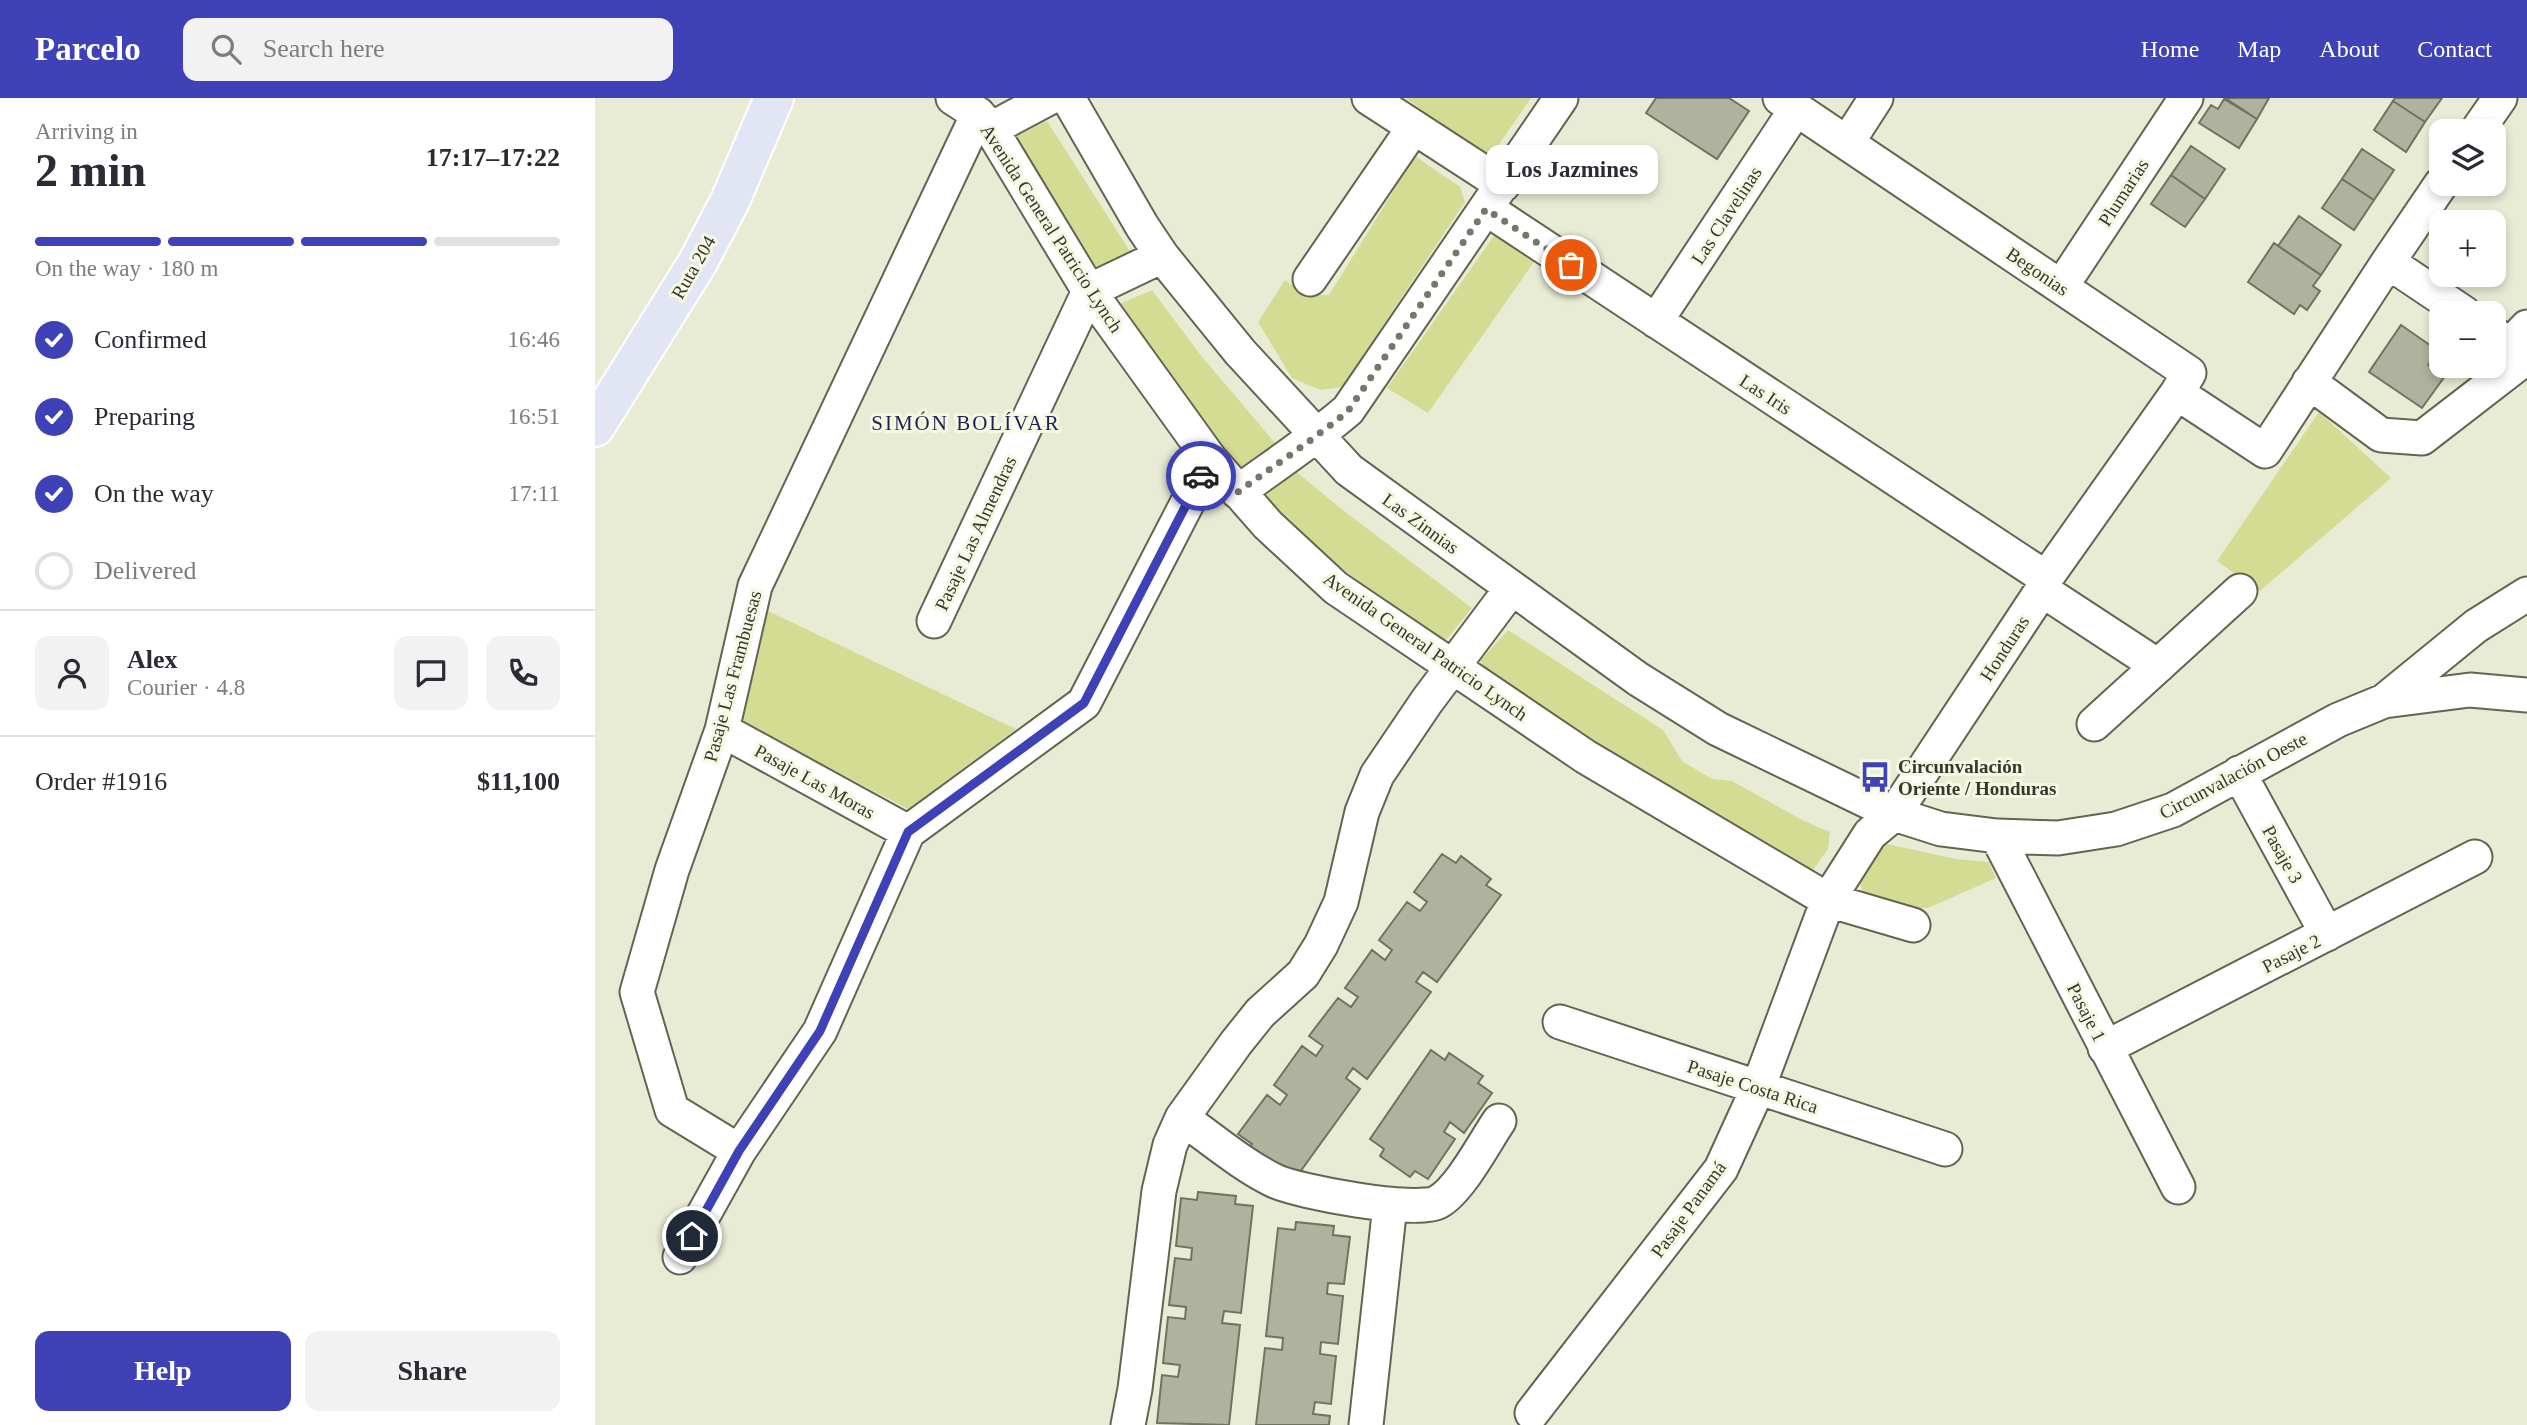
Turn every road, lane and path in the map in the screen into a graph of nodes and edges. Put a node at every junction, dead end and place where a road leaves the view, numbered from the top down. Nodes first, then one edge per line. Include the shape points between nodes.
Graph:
1 (774, 98) edge
2 (1049, 98) edge
3 (1068, 98) edge
4 (1369, 98) edge
5 (1561, 98) edge
6 (1876, 98) edge
7 (2186, 98) edge
8 (2500, 98) edge
9 (1788, 103) edge
10 (974, 114) edge
11 (2485, 119) edge
12 (1414, 127) junction
13 (1847, 142) junction
14 (2433, 196) edge
15 (1495, 197) junction
16 (1162, 256) junction
17 (2388, 261) junction
18 (1310, 279) dead end
19 (2061, 287) junction
20 (1089, 291) junction
21 (2446, 301) edge
22 (1656, 321) junction
23 (2527, 327) edge
24 (2506, 342) edge
25 (2527, 357) edge
26 (2309, 382) junction
27 (2177, 393) junction
28 (595, 427) edge
29 (1317, 436) junction
30 (1210, 459) junction
31 (1238, 492) junction
32 (2044, 584) junction
33 (1511, 589) junction
34 (2239, 591) dead end
35 (2527, 594) edge
36 (934, 621) dead end
37 (1453, 665) junction
38 (2158, 666) junction
39 (2527, 695) edge
40 (2384, 701) junction
41 (2094, 724) dead end
42 (722, 730) junction
43 (2239, 774) junction
44 (1894, 814) junction
45 (908, 832) junction
46 (1997, 836) junction
47 (2475, 857) dead end
48 (1828, 900) junction
49 (1913, 925) dead end
50 (2327, 934) junction
51 (1560, 1022) dead end
52 (2105, 1048) junction
53 (1758, 1087) junction
54 (1182, 1118) junction
55 (1499, 1121) dead end
56 (1945, 1149) dead end
57 (739, 1151) junction
58 (2178, 1187) dead end
59 (1390, 1205) junction
60 (680, 1257) dead end
61 (1532, 1413) dead end
62 (1128, 1425) edge
63 (1366, 1425) edge

1 - 28 main road, Ruta 204 via 698,262
2 - 10 street
3 - 16 street, Las Zinnias
4 - 12 street, Las Iris
5 - 15 street
6 - 13 street
7 - 19 street, Plumarias
8 - 11 street
9 - 13 street, Begonias
9 - 22 street, Las Clavelinas
10 - 20 street, Avenida General Patricio Lynch
10 - 42 street, Pasaje Las Frambuesas via 755,586
12 - 15 street, Las Iris
12 - 18 street
13 - 19 street, Begonias
14 - 17 street
15 - 22 street, Las Iris
15 - 29 street via 1348,411
16 - 20 street
16 - 29 street, Las Zinnias via 1240,352
17 - 21 street
17 - 26 street
19 - 27 street, Begonias via 2189,373
20 - 30 street, Avenida General Patricio Lynch
20 - 36 street, Pasaje Las Almendras
22 - 32 street, Las Iris
23 - 24 street via 2510,345
25 - 26 street via 2422,438 2381,435
26 - 27 street via 2265,451
27 - 32 street, Honduras
29 - 31 street
29 - 33 street, Las Zinnias via 1349,470
30 - 31 street, Avenida General Patricio Lynch
30 - 45 street via 1084,703
31 - 37 street, Avenida General Patricio Lynch via 1336,588
32 - 38 street, Las Iris
32 - 44 street, Honduras
33 - 37 street
33 - 44 street, Las Zinnias via 1638,680 1718,729
34 - 38 street
35 - 40 street via 2476,626
37 - 48 street, Avenida General Patricio Lynch via 1586,757
37 - 54 street via 1377,775 1362,812 1341,902 1321,945 1303,974 1236,1043
38 - 41 street
39 - 40 street, Circunvalación Oeste via 2470,690
40 - 43 street, Circunvalación Oeste via 2338,720
42 - 45 street, Pasaje Las Moras
42 - 57 street, Pasaje Las Frambuesas via 672,870 637,992 672,1110
43 - 46 street, Circunvalación Oeste via 2172,810 2116,829 2058,838
43 - 50 street, Pasaje 3
44 - 46 street, Circunvalación Oeste via 1941,829
44 - 48 street, Honduras via 1870,834
45 - 57 street via 820,1031
46 - 52 street, Pasaje 1
47 - 50 street, Pasaje 2
48 - 49 street, Avenida General Patricio Lynch
48 - 53 street, Pasaje Panamá
50 - 52 street, Pasaje 2
51 - 53 street, Pasaje Costa Rica
52 - 58 street, Pasaje 1
53 - 56 street, Pasaje Costa Rica
53 - 61 street, Pasaje Panamá via 1721,1169
54 - 59 street via 1278,1182
54 - 62 street via 1159,1191
55 - 59 street via 1452,1192 1436,1203
57 - 60 street
59 - 63 street

